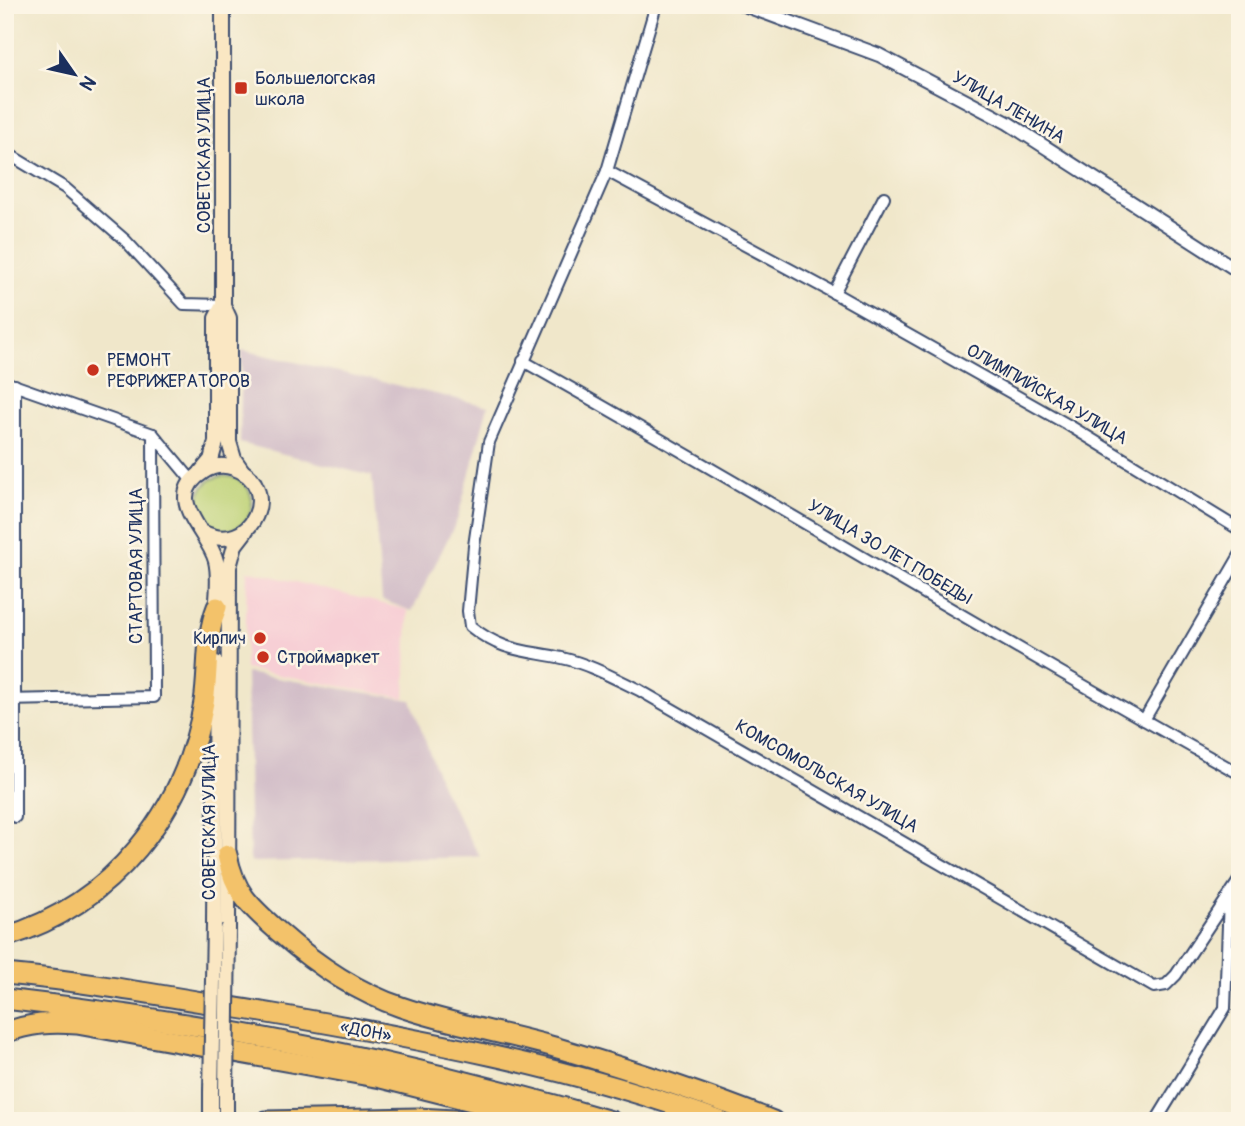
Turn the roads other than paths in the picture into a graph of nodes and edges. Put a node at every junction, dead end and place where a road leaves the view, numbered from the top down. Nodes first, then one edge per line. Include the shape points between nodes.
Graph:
1 (223, 5) edge
2 (656, 5) edge
3 (744, 5) edge
4 (5, 152) edge
5 (607, 171) junction
6 (884, 197) dead end
7 (1240, 272) edge
8 (834, 293) junction
9 (223, 305) junction
10 (523, 361) junction
11 (10, 383) edge
12 (153, 434) junction
13 (243, 472) junction
14 (195, 479) junction
15 (248, 529) junction
16 (1240, 530) edge
17 (202, 533) junction
18 (1240, 555) edge
19 (216, 607) junction
20 (10, 700) edge
21 (1143, 720) junction
22 (1240, 774) edge
23 (15, 817) dead end
24 (227, 855) junction
25 (1240, 879) edge
26 (1229, 897) junction
27 (221, 927) junction
28 (5, 937) edge
29 (5, 974) edge
30 (5, 999) edge
31 (5, 1033) edge
32 (219, 1092) junction
33 (211, 1121) edge
34 (226, 1121) edge
35 (265, 1121) edge
36 (472, 1121) edge
37 (551, 1121) edge
38 (611, 1121) edge
39 (720, 1121) edge
40 (773, 1121) edge
41 (1156, 1121) edge

1 - 9 main road, СОВЕТСКАЯ УЛИЦА
2 - 5 street
3 - 7 street, УЛИЦА ЛЕНИНА via 879,55 1008,123
4 - 9 street via 65,188 125,240 184,303
5 - 8 street, ОЛИМПИЙСКАЯ УЛИЦА
5 - 10 street
6 - 8 street
8 - 16 street, ОЛИМПИЙСКАЯ УЛИЦА via 1070,426
9 - 13 main road, СОВЕТСКАЯ УЛИЦА via 229,318 229,442
9 - 14 main road, СОВЕТСКАЯ УЛИЦА via 216,318 216,442 211,460
10 - 21 street, УЛИЦА 30 ЛЕТ ПОБЕДЫ
10 - 26 street, КОМСОМОЛЬСКАЯ УЛИЦА via 489,442 474,545 470,626 493,643 563,658 651,696 1154,987 1166,985 1176,975
11 - 12 street
11 - 20 street
12 - 14 street
12 - 20 street, СТАРТОВАЯ УЛИЦА via 154,697
13 - 14 main road via 220,466
13 - 15 main road via 259,499 257,515
14 - 17 main road via 187,505 191,521
15 - 17 main road via 226,538
15 - 24 main road, СОВЕТСКАЯ УЛИЦА via 235,545 229,567
17 - 19 main road, СОВЕТСКАЯ УЛИЦА via 216,563
18 - 21 street
19 - 27 main road, СОВЕТСКАЯ УЛИЦА
19 - 28 highway via 198,730 169,805 149,838 82,901
20 - 23 street
21 - 22 street, УЛИЦА 30 ЛЕТ ПОБЕДЫ
24 - 27 main road, СОВЕТСКАЯ УЛИЦА
24 - 40 highway via 240,894 256,912 311,957 363,991 420,1013 609,1064
25 - 26 street
26 - 41 street via 1226,1008
27 - 32 main road, СОВЕТСКАЯ УЛИЦА, bridge
29 - 39 highway, «ДОН» via 74,980 379,1033 611,1087
30 - 38 highway, «ДОН» via 356,1056
31 - 37 highway via 51,1022 77,1024 380,1078
32 - 33 main road, СОВЕТСКАЯ УЛИЦА
32 - 34 main road, СОВЕТСКАЯ УЛИЦА
35 - 36 highway

